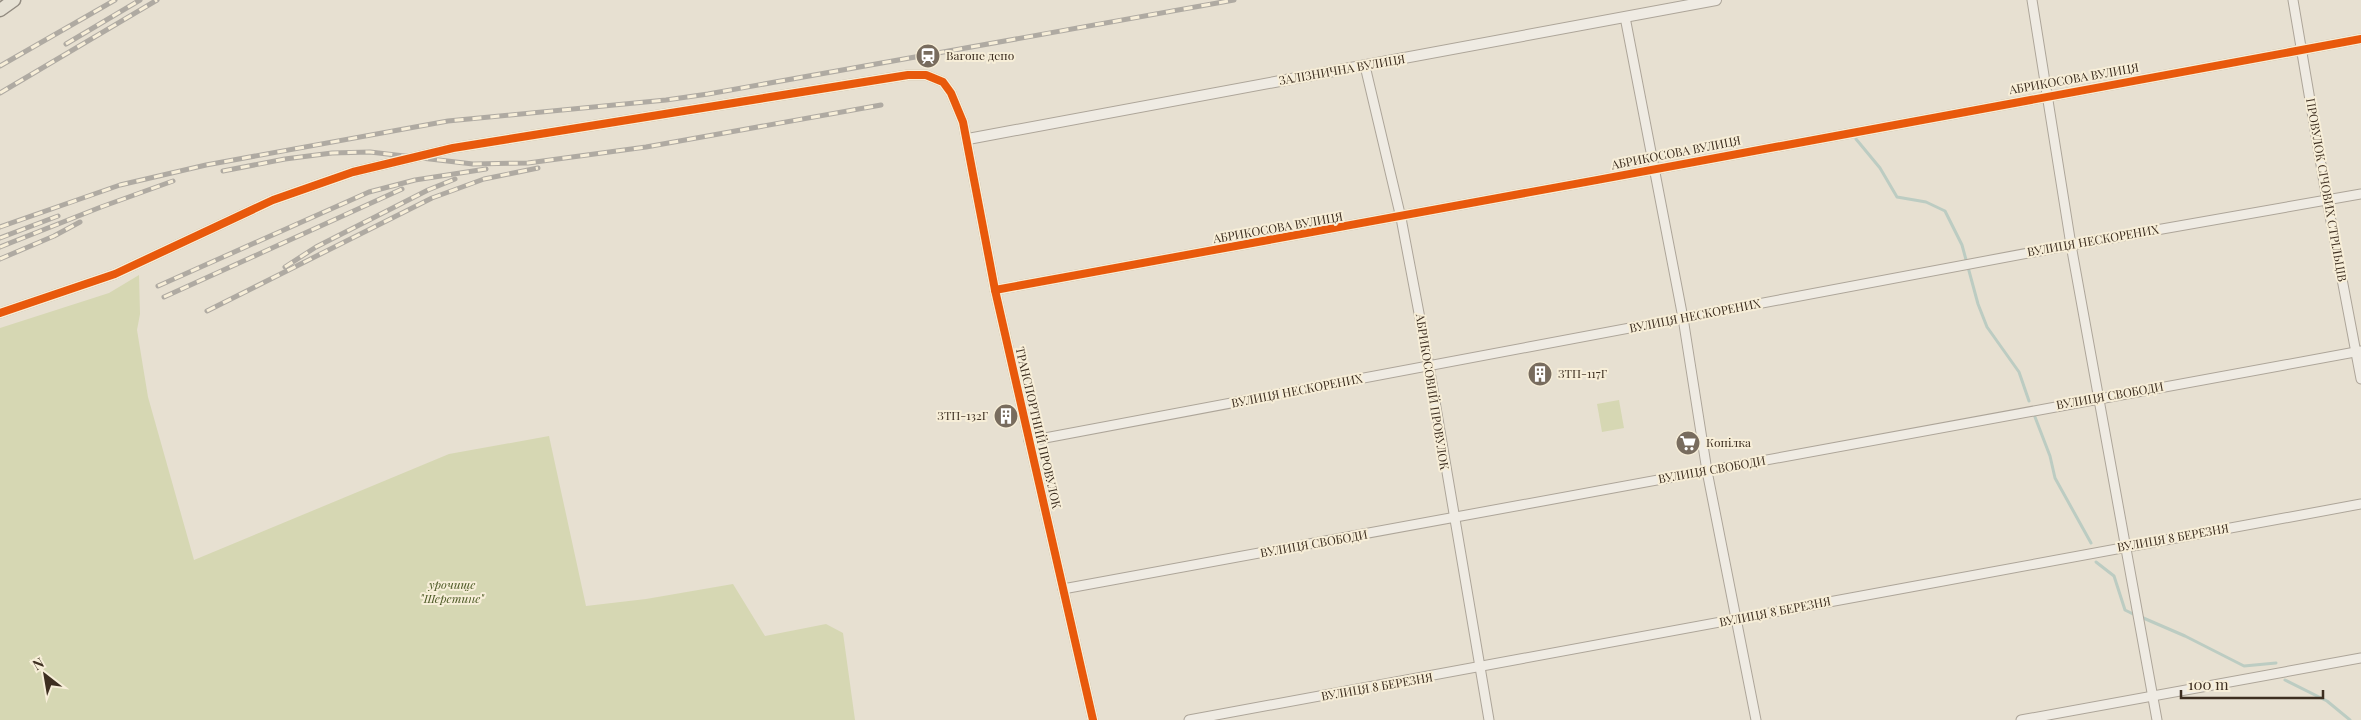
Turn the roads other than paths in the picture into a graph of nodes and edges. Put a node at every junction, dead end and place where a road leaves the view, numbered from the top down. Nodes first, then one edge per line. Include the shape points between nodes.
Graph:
1 (14, 0) edge
2 (1716, 0) edge
3 (2032, 0) edge
4 (2294, 0) edge
5 (0, 10) edge
6 (1625, 17) junction
7 (2361, 39) edge
8 (2301, 50) junction
9 (1365, 66) junction
10 (2047, 96) junction
11 (968, 139) junction
12 (1654, 168) junction
13 (2361, 194) edge
14 (2327, 200) junction
15 (1401, 218) junction
16 (2071, 245) junction
17 (995, 290) junction
18 (0, 313) edge
19 (1684, 318) junction
20 (2358, 352) edge
21 (1429, 366) junction
22 (2361, 379) edge
23 (2099, 398) junction
24 (1029, 442) junction
25 (1707, 471) junction
26 (2361, 504) edge
27 (1454, 518) junction
28 (2125, 546) junction
29 (1063, 589) junction
30 (1736, 619) junction
31 (2361, 658) edge
32 (1480, 669) junction
33 (2153, 696) junction
34 (1093, 720) edge
35 (1189, 720) edge
36 (1488, 720) edge
37 (1756, 720) edge
38 (2021, 720) edge
39 (2157, 720) edge

1 - 5 main road
2 - 6 street, ЗАЛІЗНИЧНА ВУЛИЦЯ
3 - 10 street
4 - 8 street, ПРОВУЛОК СІЧОВИХ СТРІЛЬЦІВ
6 - 9 street, ЗАЛІЗНИЧНА ВУЛИЦЯ
6 - 12 street
7 - 8 street, АБРИКОСОВА ВУЛИЦЯ
8 - 10 street, АБРИКОСОВА ВУЛИЦЯ
8 - 14 street, ПРОВУЛОК СІЧОВИХ СТРІЛЬЦІВ
9 - 11 street, ЗАЛІЗНИЧНА ВУЛИЦЯ
9 - 15 street, АБРИКОСОВИЙ ПРОВУЛОК
10 - 12 street, АБРИКОСОВА ВУЛИЦЯ
10 - 16 street
11 - 17 street, ТРАНСПОРТНИЙ ПРОВУЛОК
11 - 18 street, ТРАНСПОРТНИЙ ПРОВУЛОК via 951,93 943,82 918,74 453,148 311,185 114,274
12 - 15 street, АБРИКОСОВА ВУЛИЦЯ
12 - 19 street
13 - 14 street, ВУЛИЦЯ НЕСКОРЕНИХ
14 - 16 street, ВУЛИЦЯ НЕСКОРЕНИХ
14 - 20 street, ПРОВУЛОК СІЧОВИХ СТРІЛЬЦІВ
15 - 17 street, АБРИКОСОВА ВУЛИЦЯ
15 - 21 street, АБРИКОСОВИЙ ПРОВУЛОК
16 - 19 street, ВУЛИЦЯ НЕСКОРЕНИХ
16 - 23 street
17 - 24 street, ТРАНСПОРТНИЙ ПРОВУЛОК
19 - 21 street, ВУЛИЦЯ НЕСКОРЕНИХ
19 - 25 street
20 - 22 street, ПРОВУЛОК СІЧОВИХ СТРІЛЬЦІВ
20 - 23 street, ВУЛИЦЯ СВОБОДИ
21 - 24 street, ВУЛИЦЯ НЕСКОРЕНИХ
21 - 27 street, АБРИКОСОВИЙ ПРОВУЛОК
23 - 25 street, ВУЛИЦЯ СВОБОДИ
23 - 28 street
24 - 29 street, ТРАНСПОРТНИЙ ПРОВУЛОК
25 - 27 street, ВУЛИЦЯ СВОБОДИ
25 - 30 street
26 - 28 street, ВУЛИЦЯ 8 БЕРЕЗНЯ
27 - 29 street, ВУЛИЦЯ СВОБОДИ
27 - 32 street, АБРИКОСОВИЙ ПРОВУЛОК
28 - 30 street, ВУЛИЦЯ 8 БЕРЕЗНЯ
28 - 33 street
29 - 34 street, ТРАНСПОРТНИЙ ПРОВУЛОК
30 - 32 street, ВУЛИЦЯ 8 БЕРЕЗНЯ
30 - 37 street
31 - 33 street
32 - 35 street, ВУЛИЦЯ 8 БЕРЕЗНЯ
32 - 36 street, АБРИКОСОВИЙ ПРОВУЛОК
33 - 38 street
33 - 39 street

